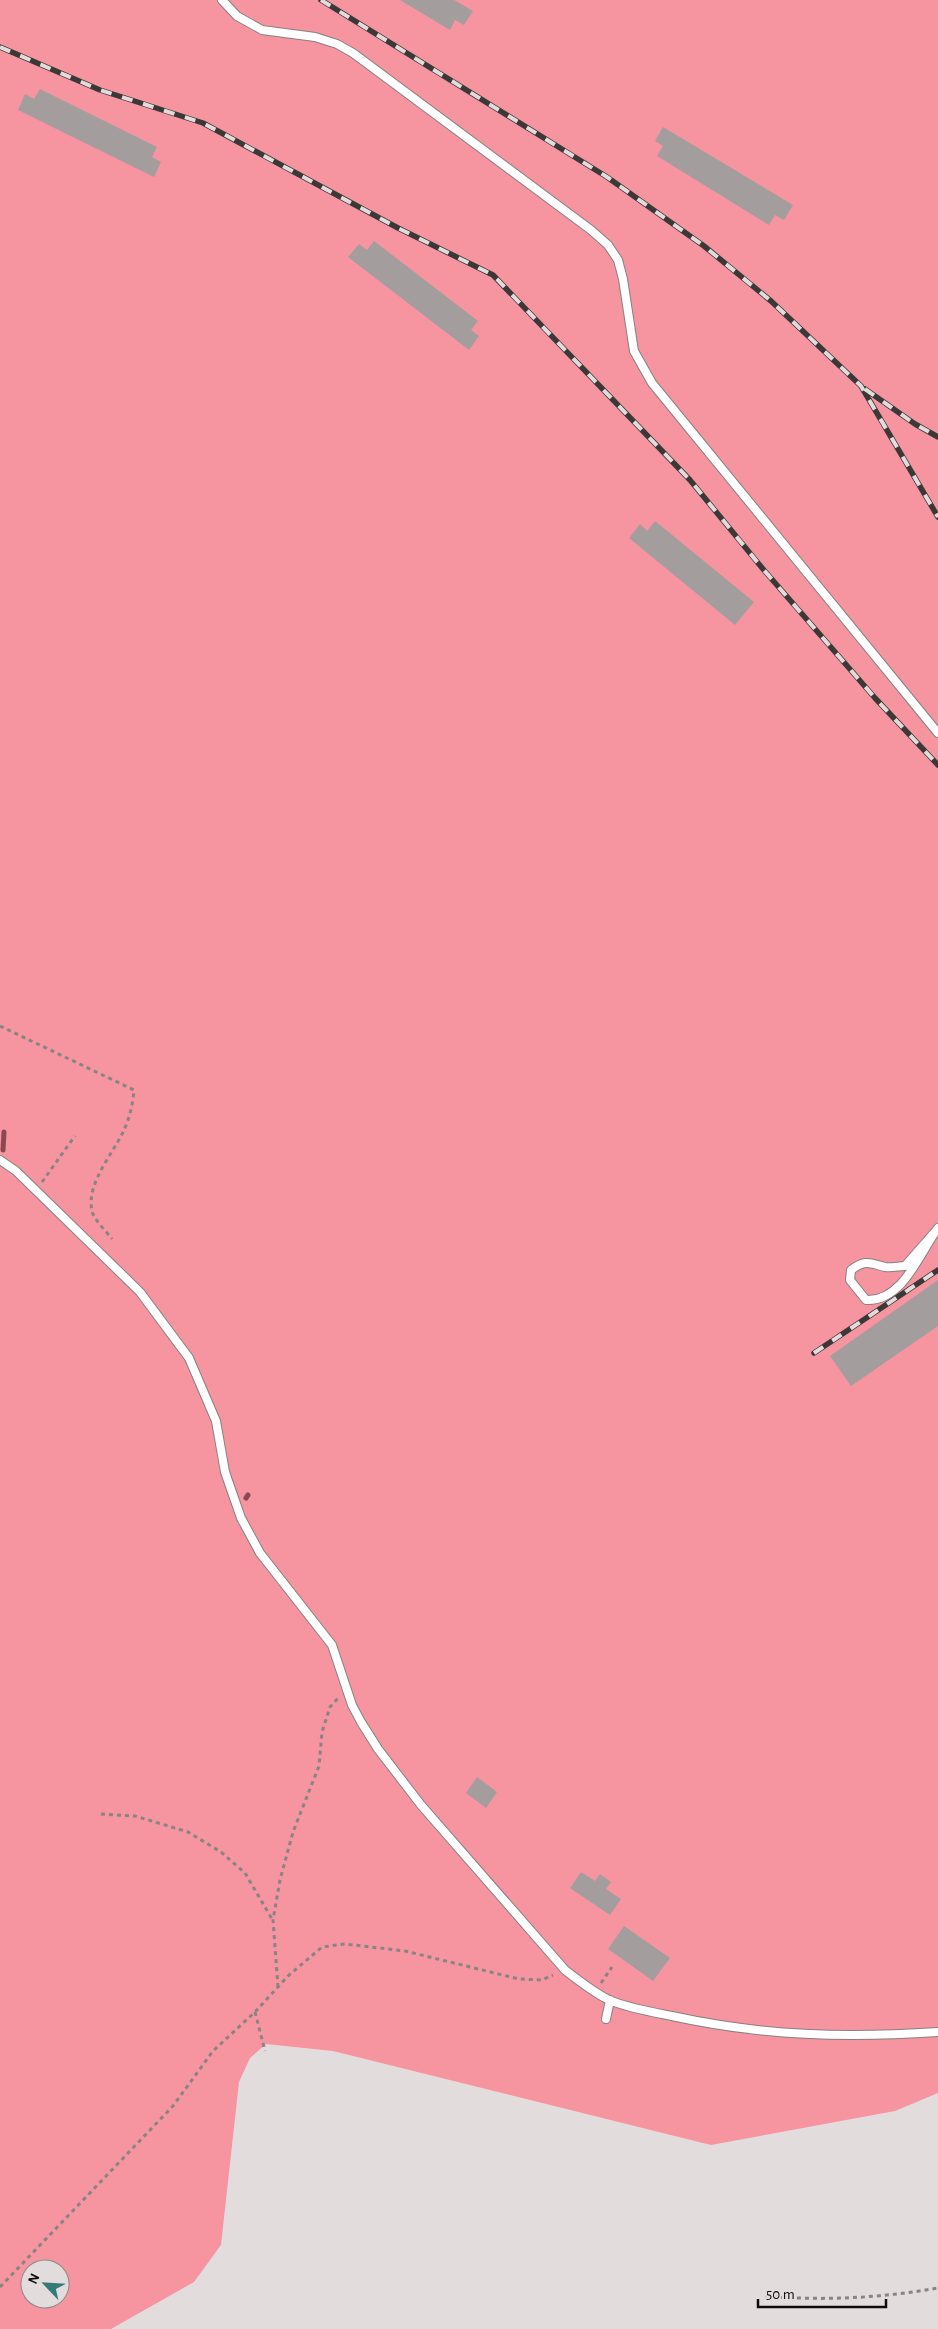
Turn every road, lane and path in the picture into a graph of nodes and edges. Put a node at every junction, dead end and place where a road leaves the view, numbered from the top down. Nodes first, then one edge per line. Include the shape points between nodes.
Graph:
1 (222, 0) edge
2 (938, 733) edge
3 (0, 1026) edge
4 (75, 1136) dead end
5 (0, 1160) edge
6 (36, 1191) junction
7 (936, 1230) edge
8 (112, 1240) dead end
9 (347, 1688) junction
10 (100, 1814) dead end
11 (273, 1920) junction
12 (612, 1967) dead end
13 (542, 1980) dead end
14 (601, 1982) dead end
15 (278, 1988) junction
16 (610, 2000) junction
17 (255, 2012) junction
18 (606, 2019) dead end
19 (938, 2032) edge
20 (265, 2051) dead end
21 (0, 2287) edge
22 (938, 2288) edge
23 (765, 2296) dead end

1 - 2 lane via 238,16 262,30 315,37 353,53 608,245 618,260 623,279 634,351 652,383
3 - 8 path via 134,1090 124,1130 92,1195 92,1212
4 - 6 path
5 - 6 lane
6 - 9 lane via 140,1292 189,1358 216,1421 225,1472 241,1518 260,1553 332,1645
7 - 7 lane via 908,1276 893,1292 876,1301 866,1300 850,1280 851,1270 860,1263 906,1266
9 - 11 path via 330,1707 322,1732 319,1766 292,1832
9 - 16 lane via 352,1705 378,1749 421,1805 565,1970
10 - 11 path via 135,1816 188,1832 221,1852 245,1873
11 - 15 path
12 - 14 path
13 - 15 path via 519,1978 405,1951 345,1944 322,1947
15 - 17 path
16 - 18 lane
16 - 19 lane via 717,2026 775,2033 870,2037
17 - 20 path
17 - 21 path via 213,2051 173,2106
22 - 23 path via 846,2298

